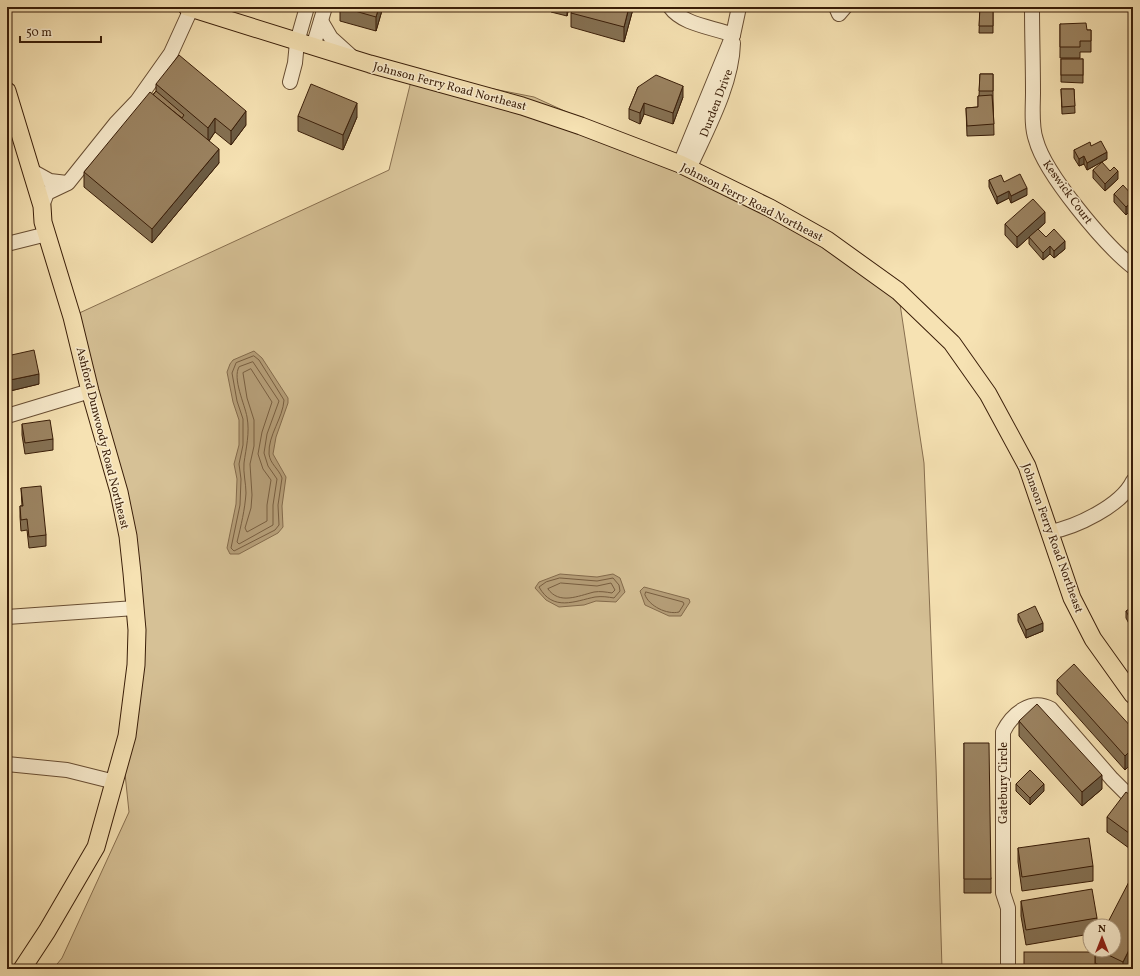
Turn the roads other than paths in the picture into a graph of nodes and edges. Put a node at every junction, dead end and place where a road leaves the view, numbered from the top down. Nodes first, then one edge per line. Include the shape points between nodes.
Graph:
1 (307, 7) edge
2 (325, 7) edge
3 (670, 7) edge
4 (739, 7) edge
5 (836, 7) edge
6 (845, 7) edge
7 (1032, 7) edge
8 (189, 8) edge
9 (321, 21) junction
10 (733, 35) junction
11 (297, 42) junction
12 (313, 47) junction
13 (353, 59) junction
14 (290, 82) dead end
15 (7, 91) edge
16 (7, 122) edge
17 (685, 166) junction
18 (32, 171) junction
19 (68, 183) junction
20 (44, 221) junction
21 (7, 244) edge
22 (1133, 267) edge
23 (90, 391) junction
24 (7, 416) edge
25 (1133, 481) edge
26 (1050, 532) junction
27 (135, 608) junction
28 (7, 617) edge
29 (1133, 695) edge
30 (7, 764) edge
31 (115, 782) junction
32 (1130, 791) edge
33 (1023, 905) edge
34 (1008, 908) junction
35 (22, 969) edge
36 (1008, 969) edge

1 - 11 street
2 - 9 street
3 - 10 street via 676,15
4 - 10 street, Durden Drive
5 - 6 street via 839,14
7 - 22 street, Keswick Court via 1033,114 1036,140 1047,164 1092,226
8 - 11 main road, Johnson Ferry Road Northeast
8 - 19 street via 171,53 137,101 112,119
9 - 12 street
9 - 13 street via 331,38
10 - 17 street, Durden Drive via 732,60 714,112
11 - 12 main road, Johnson Ferry Road Northeast
11 - 14 street
12 - 13 main road, Johnson Ferry Road Northeast
13 - 17 main road, Johnson Ferry Road Northeast via 522,106
15 - 18 main road, Ashford Dunwoody Road Northeast
16 - 20 main road, Ashford Dunwoody Road Northeast via 32,209
17 - 26 main road, Johnson Ferry Road Northeast via 770,208 827,240 898,291 952,343 988,394 1027,466
18 - 19 street via 50,181
18 - 20 main road, Ashford Dunwoody Road Northeast
19 - 20 street via 47,193
20 - 21 street
20 - 23 main road, Ashford Dunwoody Road Northeast
23 - 24 street
23 - 27 main road, Ashford Dunwoody Road Northeast via 119,492 128,536
25 - 26 street via 1130,487 1099,514
26 - 29 main road, Johnson Ferry Road Northeast via 1072,598 1093,639
27 - 28 street
27 - 31 main road, Ashford Dunwoody Road Northeast via 136,665 133,699
30 - 31 street via 67,770
31 - 35 main road, Ashford Dunwoody Road Northeast via 96,847 48,932
32 - 34 street, Gatebury Circle via 1045,705 1036,704 1024,708 1009,721 1003,732 1003,893
33 - 34 street
34 - 36 street, Gatebury Circle

